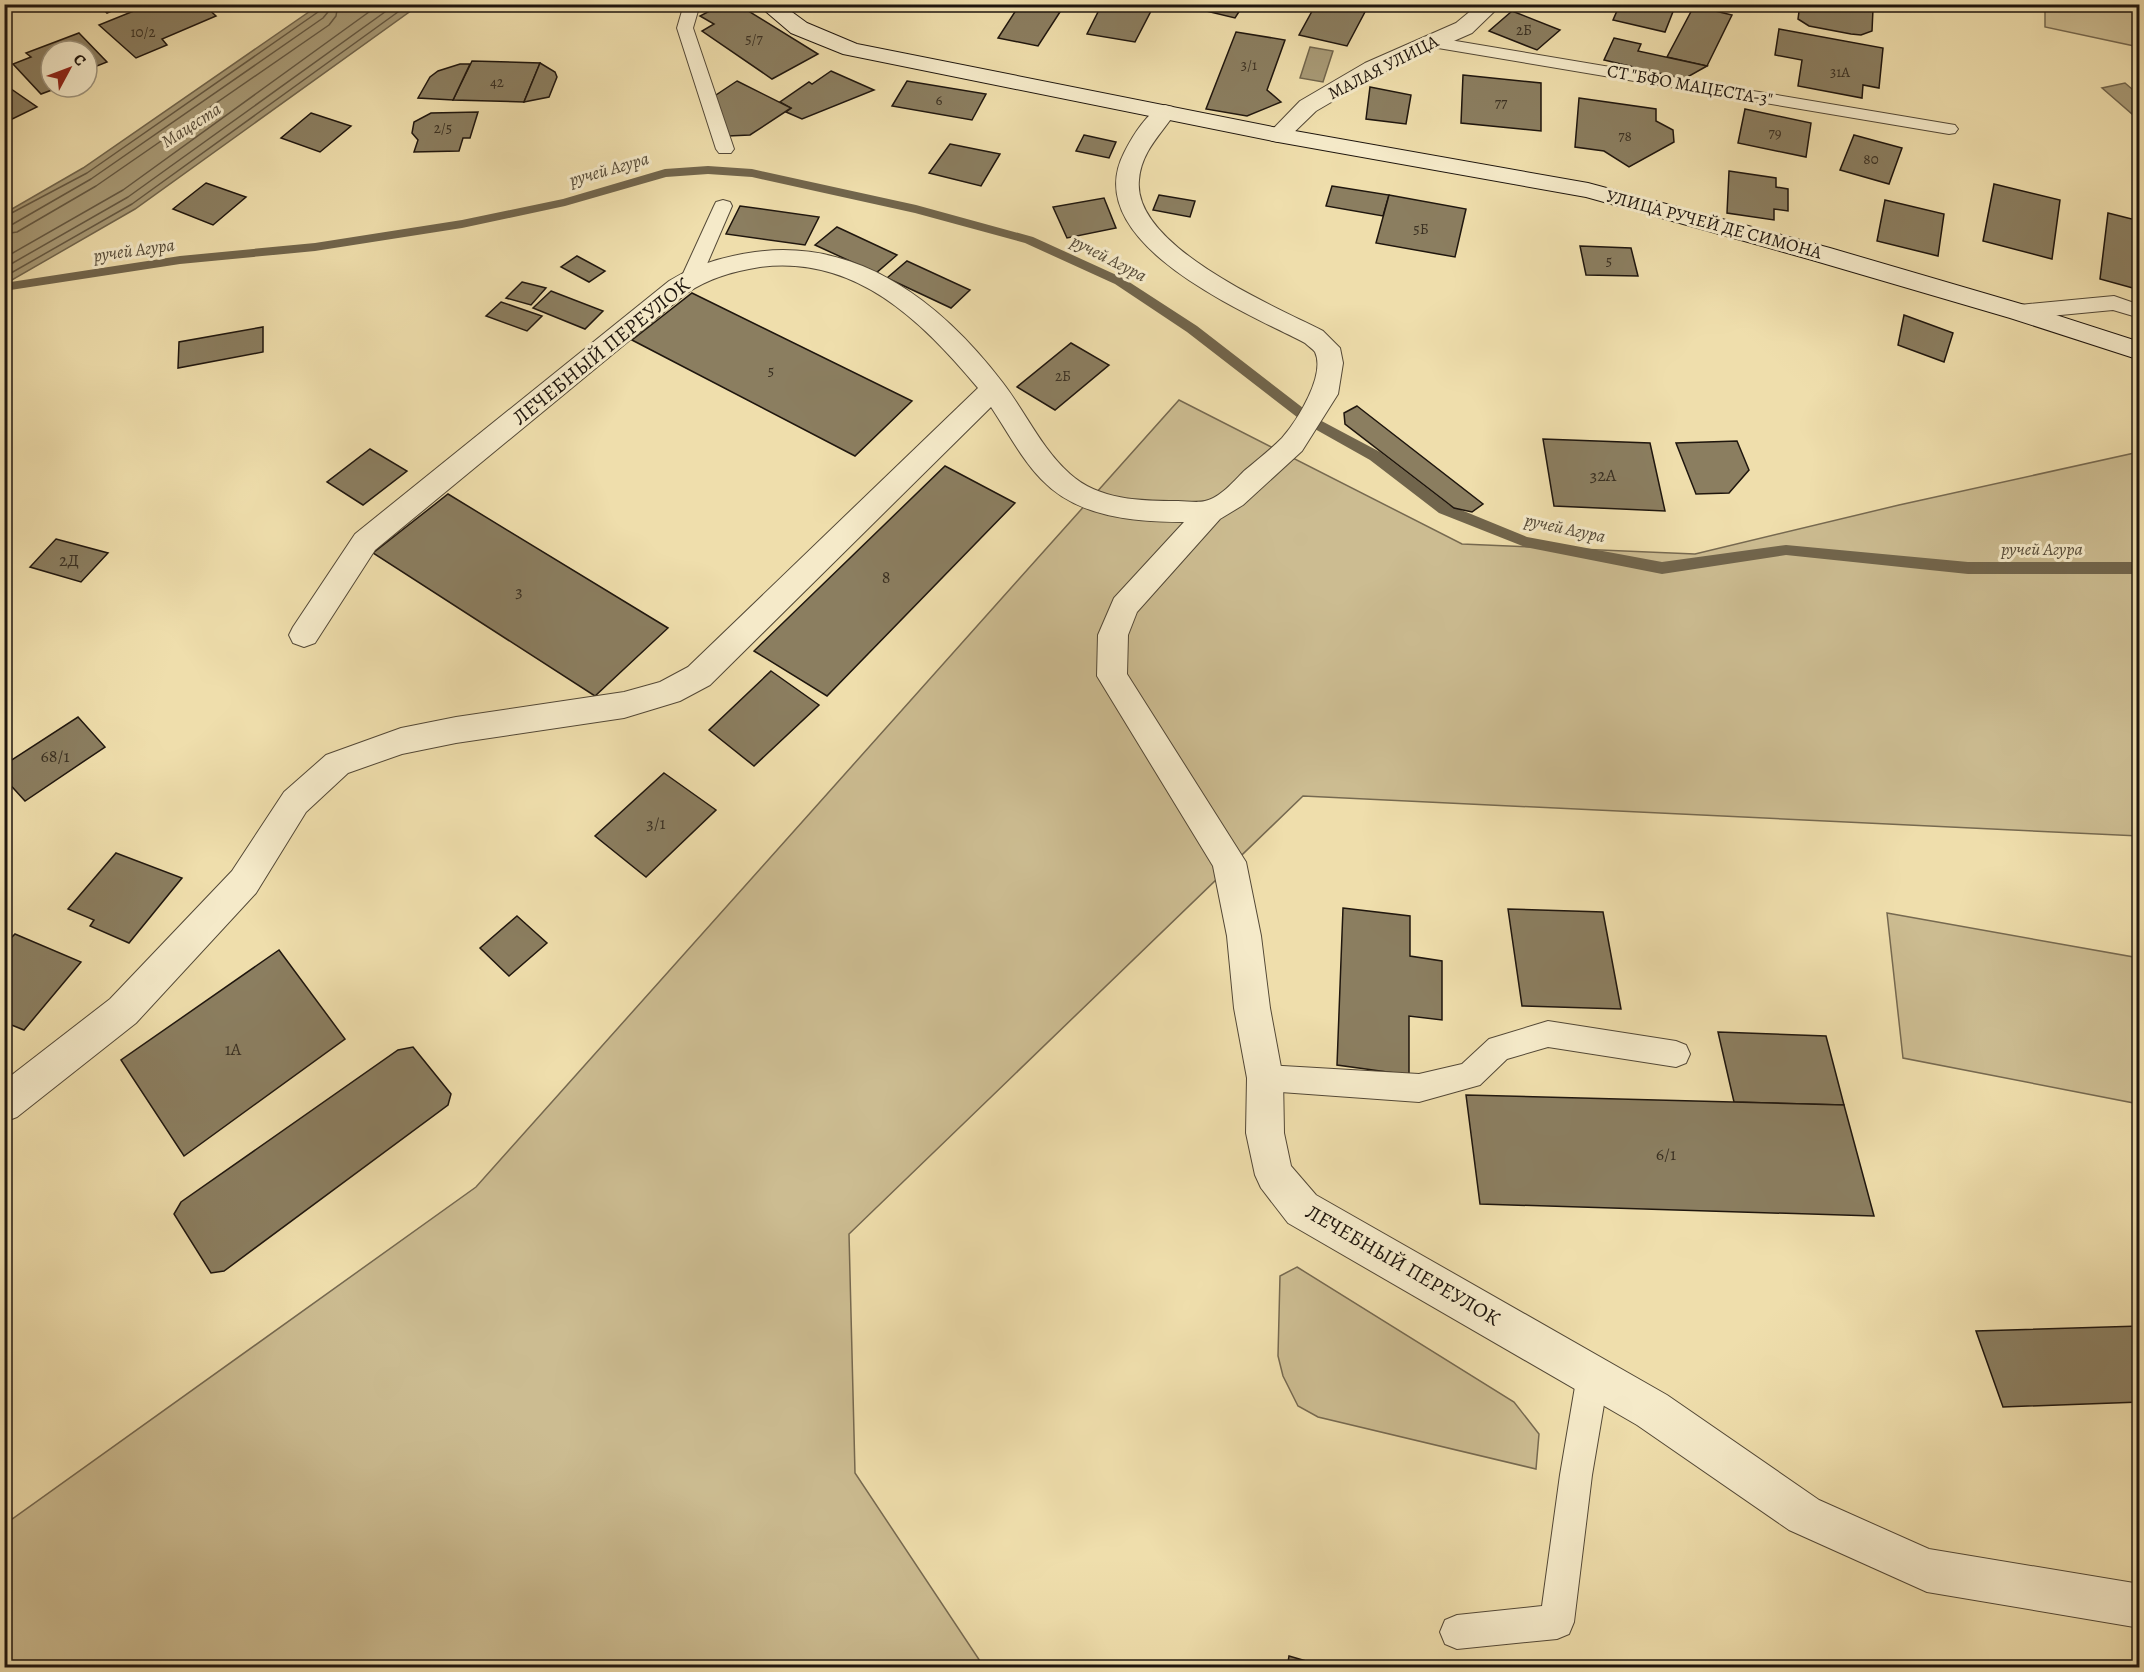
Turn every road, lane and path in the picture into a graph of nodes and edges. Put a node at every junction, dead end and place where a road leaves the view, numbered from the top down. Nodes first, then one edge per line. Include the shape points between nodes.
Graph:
1 (692, 4) edge
2 (767, 4) edge
3 (1492, 4) edge
4 (1432, 42) junction
5 (1165, 112) junction
6 (1949, 129) dead end
7 (1278, 135) junction
8 (725, 149) dead end
9 (723, 206) dead end
10 (691, 278) junction
11 (2019, 312) junction
12 (2139, 312) edge
13 (2139, 351) edge
14 (993, 389) junction
15 (1210, 512) junction
16 (304, 635) dead end
17 (1676, 1054) dead end
18 (1265, 1078) junction
19 (4, 1104) edge
20 (1593, 1375) junction
21 (2139, 1605) edge
22 (1457, 1632) dead end

1 - 8 lane via 685,28
2 - 5 street, УЛИЦА РУЧЕЙ ДЕ СИМОНА via 799,28 851,49
3 - 4 street, МАЛАЯ УЛИЦА via 1464,28
4 - 6 lane, СТ "БФО МАЦЕСТА-3"
4 - 7 street, МАЛАЯ УЛИЦА via 1373,68 1308,105
5 - 7 street, УЛИЦА РУЧЕЙ ДЕ СИМОНА
5 - 15 street, ЛЕЧЕБНЫЙ ПЕРЕУЛОК via 1145,136 1128,173 1127,194 1138,220 1184,266 1314,337 1327,348 1330,363 1325,394 1292,444 1233,498
7 - 11 street, УЛИЦА РУЧЕЙ ДЕ СИМОНА via 1587,190
9 - 10 lane
10 - 14 street, ЛЕЧЕБНЫЙ ПЕРЕУЛОК via 758,258 801,258 855,271 904,298 940,327
10 - 16 street, ЛЕЧЕБНЫЙ ПЕРЕУЛОК via 365,542
11 - 12 lane via 2114,303
11 - 13 street, УЛИЦА РУЧЕЙ ДЕ СИМОНА
14 - 15 street, ЛЕЧЕБНЫЙ ПЕРЕУЛОК via 1040,460 1076,493 1098,503 1126,508
14 - 19 street via 699,676 669,692 624,705 401,741 337,764 295,802 244,882 123,1011
15 - 18 street, ЛЕЧЕБНЫЙ ПЕРЕУЛОК via 1124,606 1113,635 1112,676 1229,862
17 - 18 lane via 1548,1034 1499,1048 1470,1075 1419,1088
18 - 20 street, ЛЕЧЕБНЫЙ ПЕРЕУЛОК via 1265,1133 1274,1175 1302,1209
20 - 21 street, ЛЕЧЕБНЫЙ ПЕРЕУЛОК via 1652,1410 1804,1515 1927,1570
20 - 22 lane via 1557,1623

